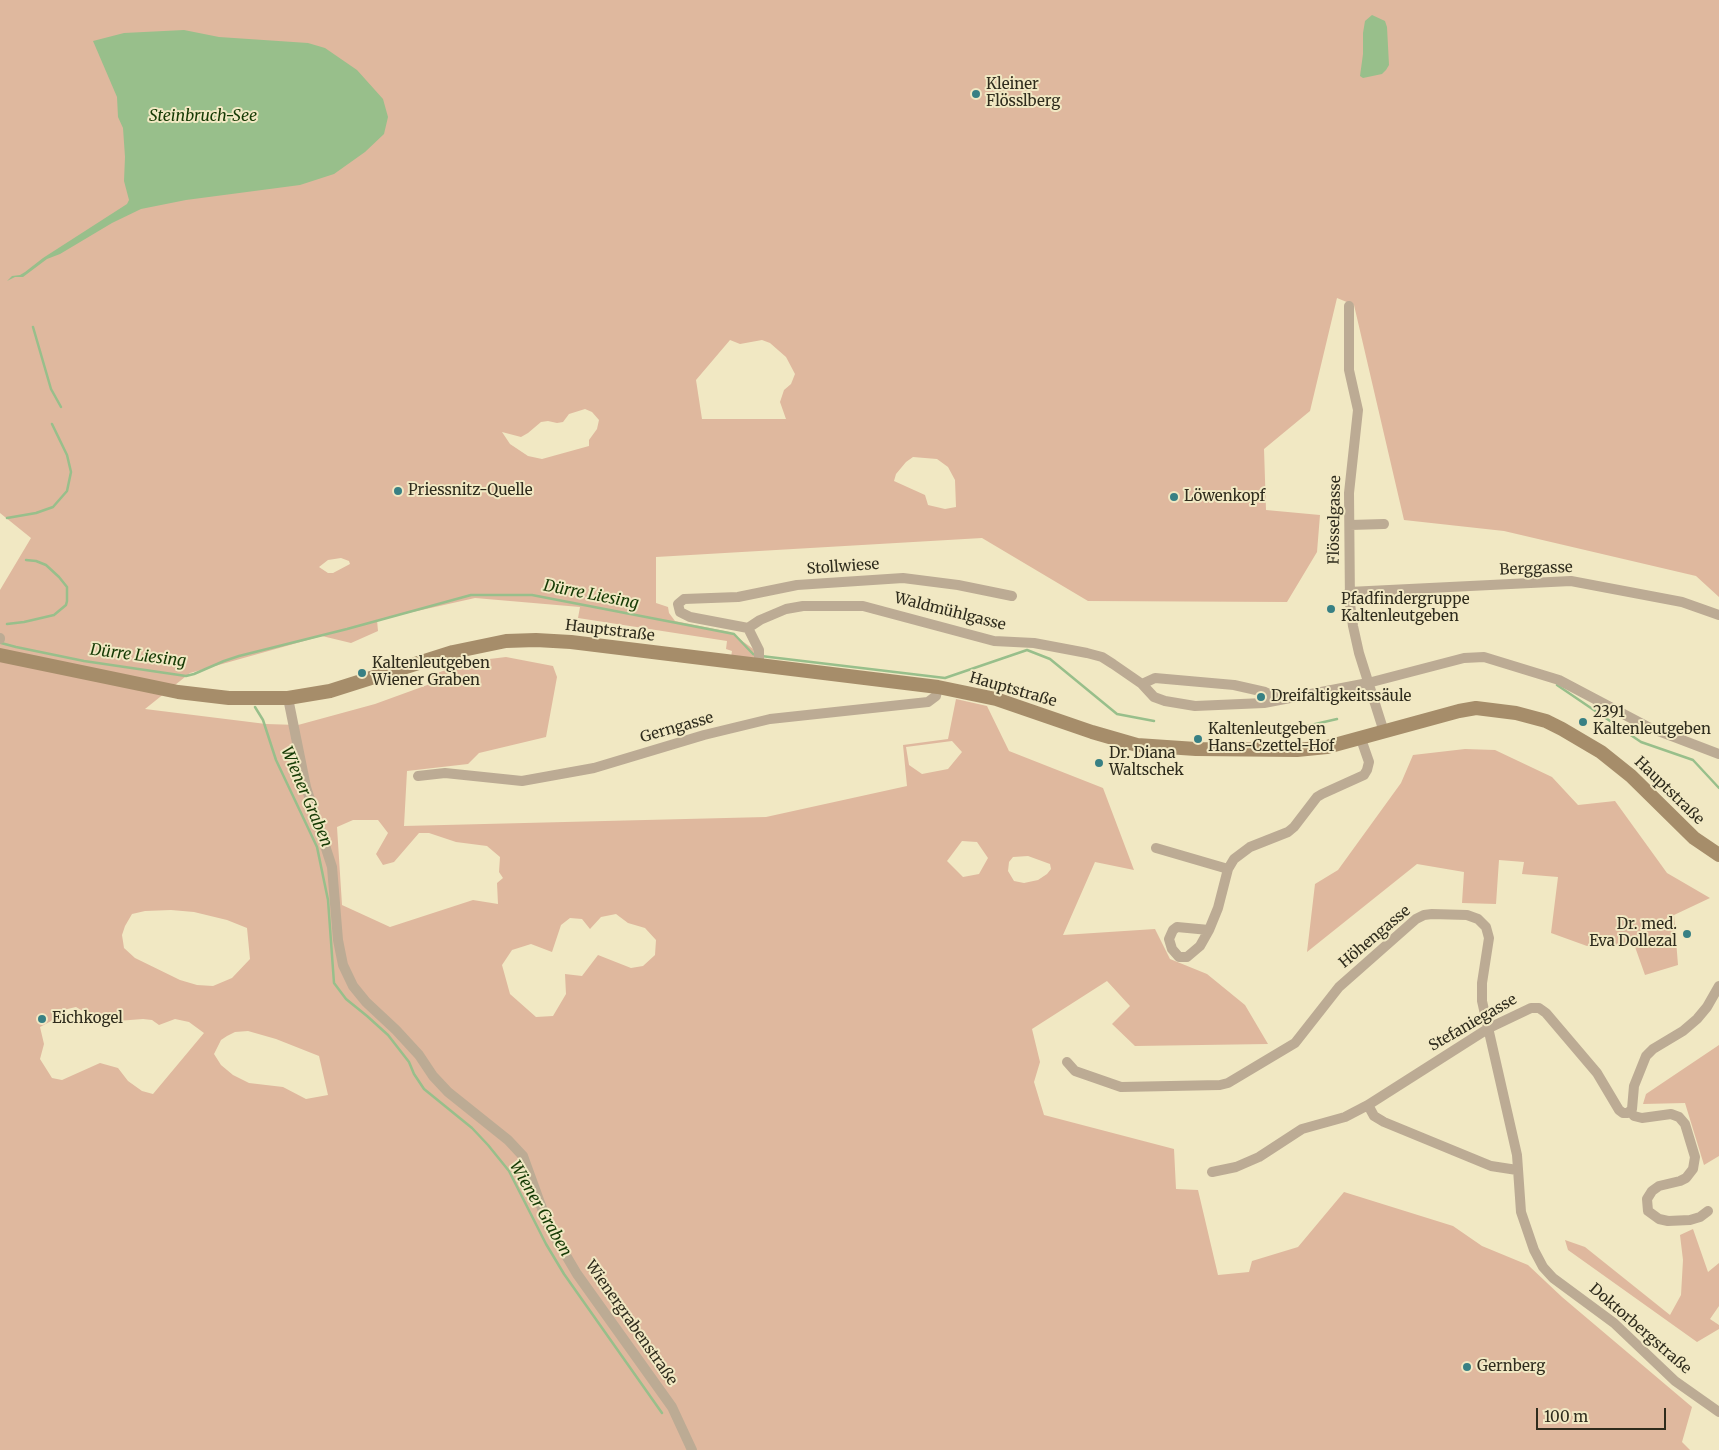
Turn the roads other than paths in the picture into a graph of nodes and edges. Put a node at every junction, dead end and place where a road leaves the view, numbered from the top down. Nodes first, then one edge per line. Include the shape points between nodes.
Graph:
1 (1349, 306) dead end
2 (1384, 524) dead end
3 (1350, 525) junction
4 (1349, 592) junction
5 (1012, 596) dead end
6 (1719, 615) edge
7 (748, 628) junction
8 (0, 655) edge
9 (759, 663) junction
10 (1368, 683) junction
11 (1142, 684) junction
12 (938, 687) junction
13 (288, 698) junction
14 (1281, 699) junction
15 (1384, 732) junction
16 (1362, 739) junction
17 (1719, 754) edge
18 (418, 776) dead end
19 (1156, 848) dead end
20 (1719, 855) edge
21 (1228, 869) junction
22 (1210, 930) dead end
23 (1719, 986) edge
24 (1489, 1028) junction
25 (1068, 1062) dead end
26 (1368, 1105) junction
27 (1630, 1111) junction
28 (1517, 1170) junction
29 (1212, 1172) dead end
30 (1708, 1211) dead end
31 (1543, 1267) joint
32 (1719, 1412) edge
33 (692, 1450) edge

1 - 3 street, Flösselgasse via 1349,370 1358,410 1348,493
2 - 3 street
3 - 4 street, Flösselgasse
4 - 6 street, Berggasse via 1571,581 1682,602
4 - 10 street, Flösselgasse via 1354,632
5 - 7 street, Stollwiese via 903,578 797,585 738,597 684,599 678,604 680,612 690,617
7 - 9 street via 759,650
7 - 11 street, Waldmühlgasse via 786,609 864,606 994,641 1034,643 1102,657
8 - 13 main road, Hauptstraße via 206,696
9 - 12 main road, Hauptstraße
9 - 13 main road, Hauptstraße via 571,642 506,641 453,652 330,691
10 - 14 street, Waldmühlgasse
10 - 15 street, Flösselgasse
10 - 17 street, Waldmühlgasse via 1464,658 1484,657 1559,680 1648,727
11 - 14 street via 1155,678 1234,684
11 - 14 street, Waldmühlgasse via 1154,696 1165,701 1195,706 1264,703
12 - 16 main road, Hauptstraße via 996,699 1137,745 1297,750
12 - 18 street, Gerngasse via 936,696 928,702 770,719 594,768 522,781 445,774
13 - 33 street, Wienergrabenstraße via 306,787 332,867 338,940 343,965 353,986 413,1048 448,1092 523,1156 548,1225 577,1274 672,1407
15 - 16 main road, Hauptstraße
15 - 20 main road, Hauptstraße via 1476,708 1516,713 1546,722 1615,762 1685,830
16 - 21 street via 1369,762 1364,775 1317,797 1288,832 1250,847 1234,859
19 - 21 street
21 - 22 street
23 - 27 street via 1698,1019 1646,1056 1634,1086
24 - 25 street, Höhengasse via 1481,992 1488,938 1486,927 1478,918 1470,916 1428,914 1412,922 1339,987 1295,1043 1228,1083 1121,1087 1075,1071
24 - 26 street, Stefaniegasse
24 - 27 street, Stefaniegasse via 1528,1008 1542,1010 1597,1073 1620,1111
24 - 28 street, Höhengasse
26 - 28 street via 1374,1116 1384,1122 1491,1166
26 - 29 street, Stefaniegasse via 1345,1117 1302,1130 1259,1157 1236,1167
27 - 30 street via 1642,1118 1671,1114 1679,1117 1685,1124 1695,1157 1693,1169 1686,1178 1652,1191 1647,1202 1648,1211 1668,1221 1690,1220
28 - 31 street, Höhengasse via 1521,1212
31 - 32 street, Doktorbergstraße via 1614,1323 1675,1381

